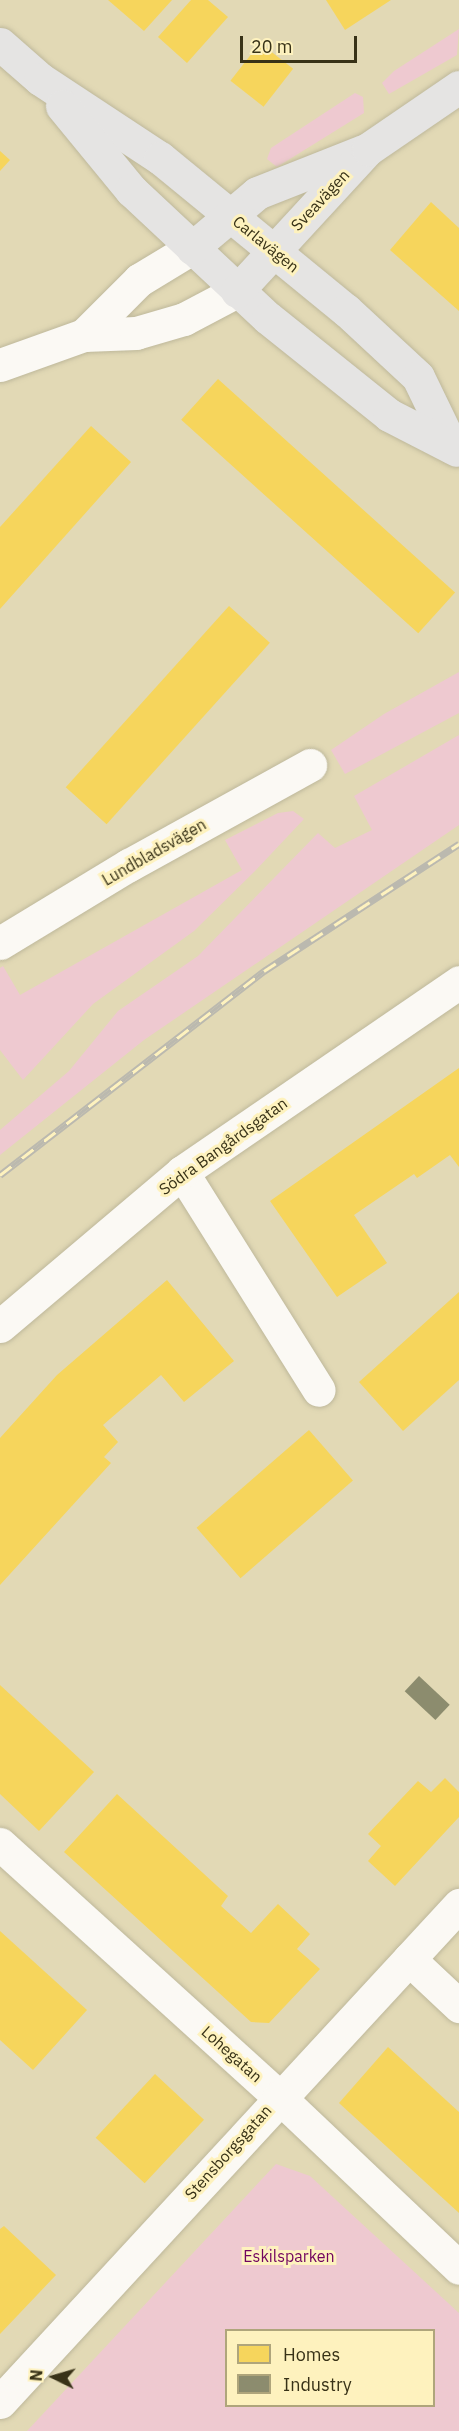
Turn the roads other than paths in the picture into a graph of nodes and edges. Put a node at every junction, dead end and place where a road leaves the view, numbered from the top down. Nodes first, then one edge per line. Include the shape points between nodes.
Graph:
1 (0, 44) edge
2 (40, 80) junction
3 (459, 87) edge
4 (368, 149) junction
5 (230, 215) junction
6 (192, 248) junction
7 (275, 251) junction
8 (237, 291) junction
9 (84, 335) junction
10 (0, 365) edge
11 (456, 450) edge
12 (310, 765) dead end
13 (0, 943) edge
14 (459, 982) edge
15 (182, 1172) junction
16 (0, 1326) edge
17 (319, 1390) dead end
18 (0, 1844) edge
19 (459, 1905) edge
20 (408, 1959) junction
21 (459, 2006) edge
22 (279, 2097) junction
23 (459, 2268) edge
24 (0, 2402) edge

1 - 2 main road, Carlavägen
2 - 5 main road, Carlavägen via 160,158
2 - 6 main road, Carlavägen via 131,190
3 - 4 main road, Sveavägen
4 - 5 main road, Sveavägen via 266,188
4 - 7 main road, Sveavägen
5 - 6 main road, Sveavägen
5 - 7 main road, Carlavägen
6 - 8 main road, Carlavägen
6 - 9 street, Sveavägen via 138,280
7 - 8 main road, Sveavägen
7 - 11 main road, Carlavägen via 418,377
8 - 9 street, Sveavägen via 184,319 136,333
8 - 11 main road, Carlavägen via 389,415
9 - 10 street, Sveavägen
12 - 13 street, Lundbladsvägen via 129,865
14 - 15 street, Södra Bangårdsgatan
15 - 16 street, Södra Bangårdsgatan
15 - 17 street
18 - 22 street, Lohegatan
19 - 20 street, Stensborgsgatan
20 - 21 street
20 - 22 street, Stensborgsgatan
22 - 23 street, Lohegatan
22 - 24 street, Stensborgsgatan

